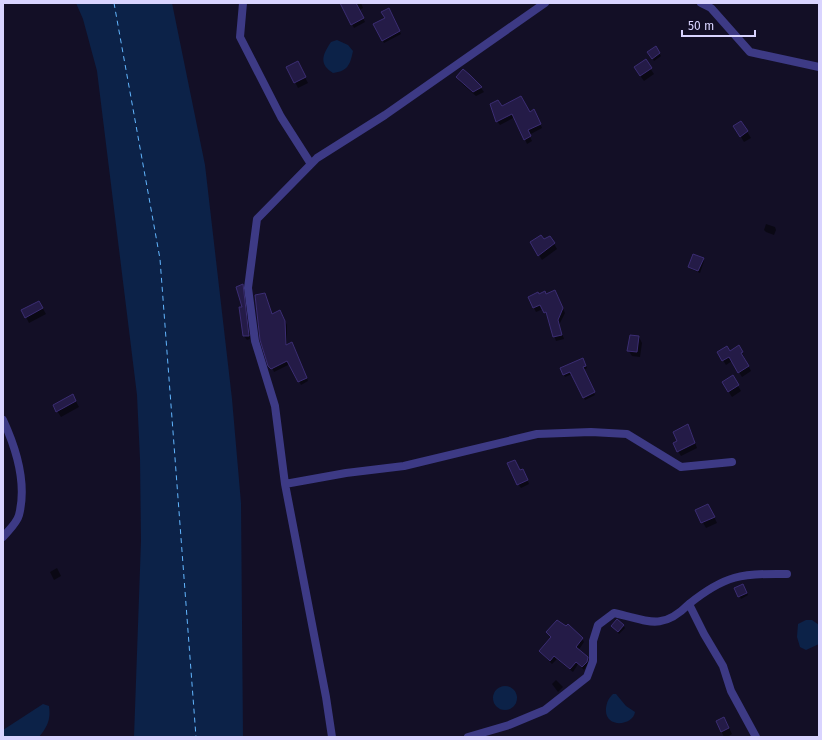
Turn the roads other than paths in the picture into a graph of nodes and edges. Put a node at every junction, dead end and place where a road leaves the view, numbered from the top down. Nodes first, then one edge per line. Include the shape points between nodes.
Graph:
1 (243, 3) edge
2 (545, 3) edge
3 (701, 3) edge
4 (819, 67) edge
5 (311, 164) junction
6 (3, 420) edge
7 (732, 462) dead end
8 (285, 484) junction
9 (3, 538) edge
10 (787, 574) dead end
11 (689, 604) junction
12 (332, 737) edge
13 (468, 737) edge
14 (756, 737) edge

1 - 5 street via 240,37 281,117
2 - 5 street
3 - 4 street via 711,8 750,52
5 - 8 street via 257,220 248,288 255,340 275,406
6 - 9 street via 11,438 22,484 19,516
7 - 8 street via 681,467 627,434 537,434 404,466
8 - 12 street
10 - 11 street via 757,574 728,579 704,592
11 - 13 street via 670,620 648,623 614,613 598,625 593,641 593,661 586,677 545,710 509,725
11 - 14 street via 723,666 731,691

